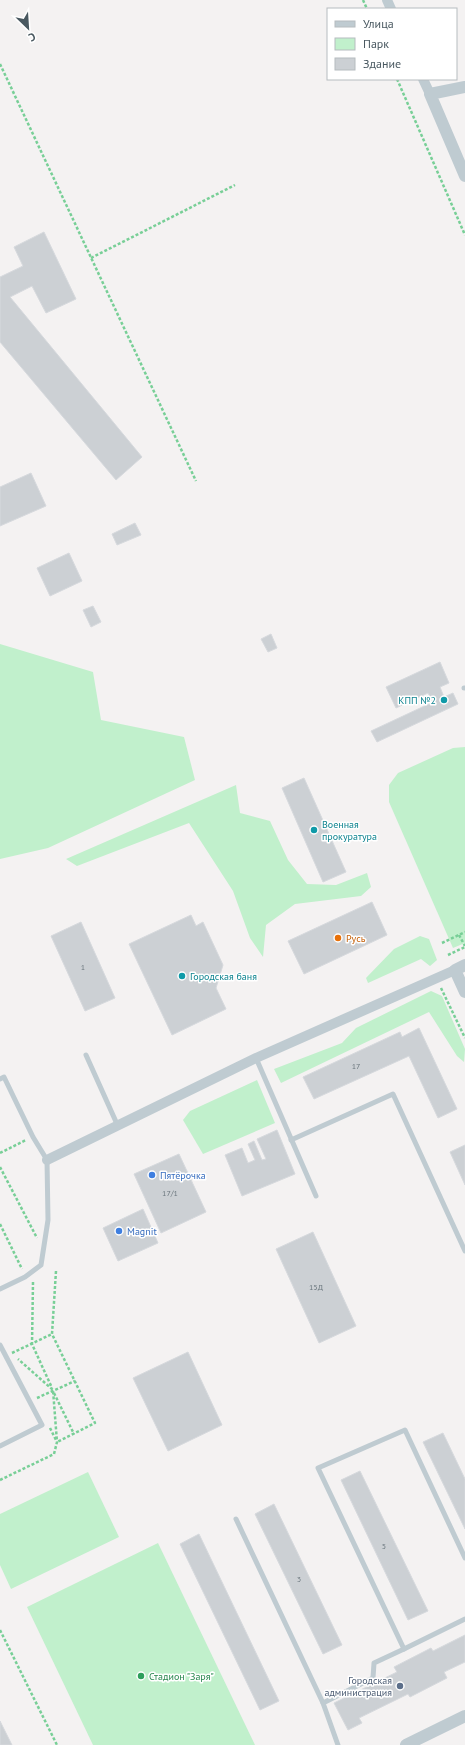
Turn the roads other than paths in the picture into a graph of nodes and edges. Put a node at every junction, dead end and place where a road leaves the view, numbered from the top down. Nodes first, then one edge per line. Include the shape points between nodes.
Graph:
1 (423, 80) edge
2 (465, 87) edge
3 (430, 94) junction
4 (465, 176) edge
5 (460, 967) edge
6 (465, 992) edge
7 (86, 1056) dead end
8 (256, 1058) junction
9 (0, 1079) edge
10 (117, 1124) junction
11 (292, 1140) junction
12 (47, 1160) junction
13 (316, 1196) dead end
14 (465, 1251) edge
15 (0, 1289) edge
16 (0, 1346) edge
17 (0, 1446) edge
18 (236, 1519) dead end
19 (465, 1558) edge
20 (465, 1619) edge
21 (404, 1649) junction
22 (323, 1703) junction
23 (465, 1716) edge
24 (338, 1745) edge
25 (406, 1745) edge

1 - 3 street
2 - 3 street
3 - 4 street
5 - 6 street
5 - 8 street
7 - 10 lane
8 - 10 street
8 - 11 lane
9 - 12 lane via 4,1077
10 - 12 street
11 - 13 lane
11 - 14 lane via 393,1094
12 - 15 lane via 48,1220 41,1265 25,1277
16 - 17 lane via 42,1426
18 - 22 lane
19 - 21 lane via 406,1430 318,1468
20 - 21 lane
21 - 22 lane via 374,1664 373,1678
22 - 24 lane
23 - 25 street

